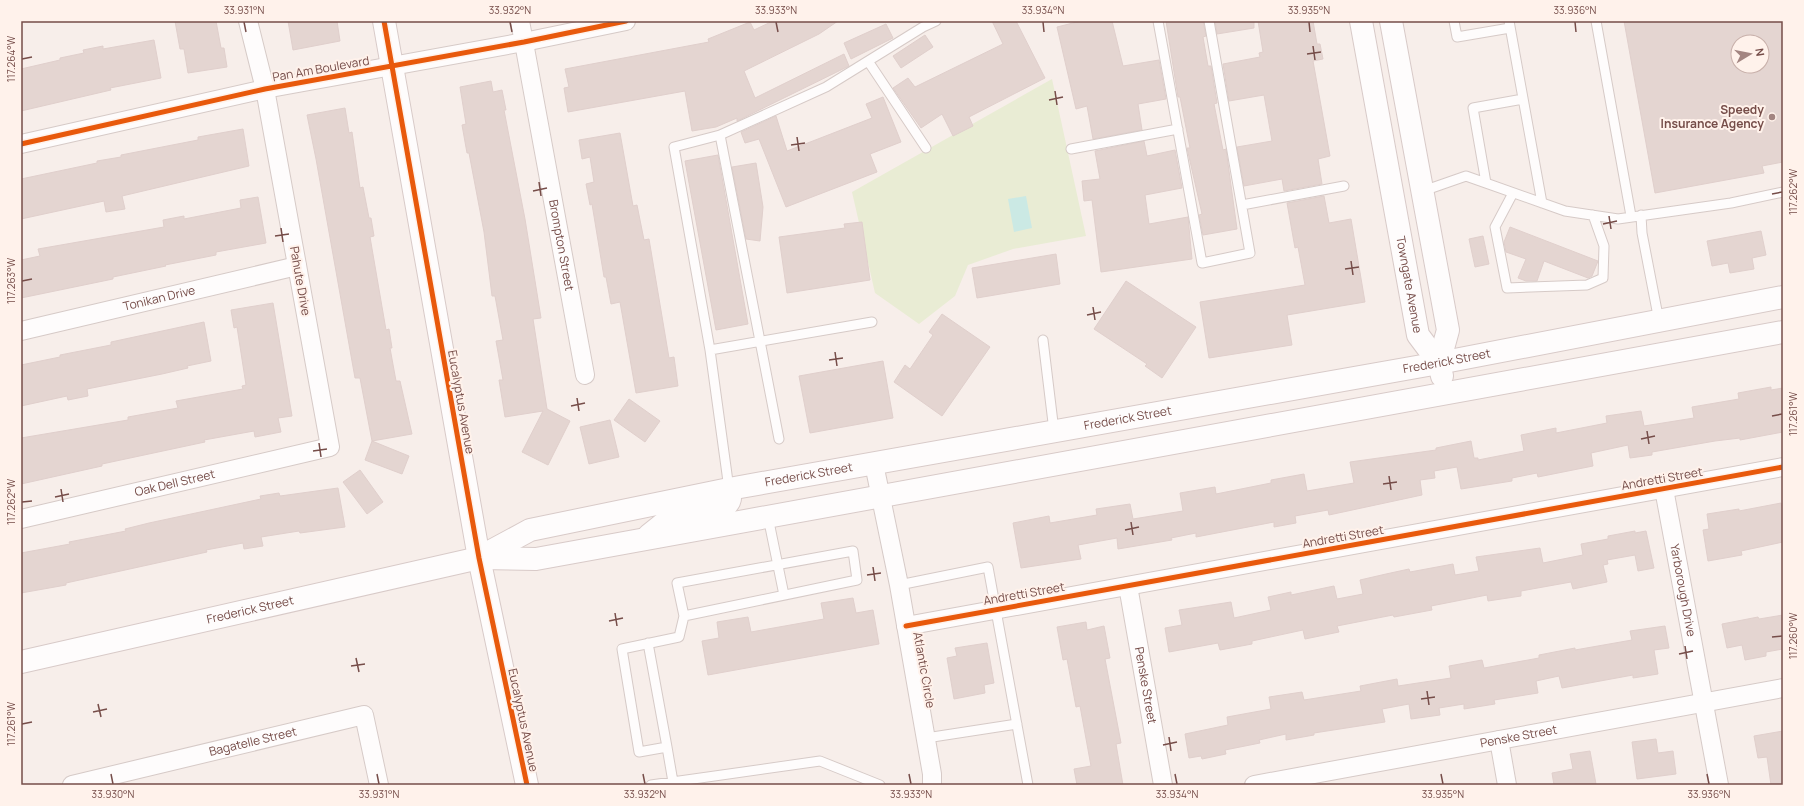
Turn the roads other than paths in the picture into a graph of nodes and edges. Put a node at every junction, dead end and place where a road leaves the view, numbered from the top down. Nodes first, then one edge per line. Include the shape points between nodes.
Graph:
1 (248, 21) edge
2 (384, 21) edge
3 (520, 21) edge
4 (626, 21) edge
5 (936, 21) edge
6 (1158, 21) edge
7 (1209, 21) edge
8 (1361, 21) edge
9 (1378, 21) edge
10 (1391, 21) edge
11 (1454, 21) edge
12 (1596, 21) edge
13 (1509, 24) edge
14 (524, 42) junction
15 (868, 61) junction
16 (392, 66) junction
17 (1400, 66) junction
18 (265, 89) junction
19 (1523, 99) junction
20 (1178, 129) junction
21 (720, 135) junction
22 (21, 144) edge
23 (926, 148) dead end
24 (1071, 149) dead end
25 (1486, 183) junction
26 (1344, 186) dead end
27 (1423, 192) junction
28 (1783, 192) edge
29 (1513, 193) junction
30 (1542, 203) junction
31 (1242, 205) junction
32 (1593, 215) junction
33 (1641, 215) junction
34 (1631, 216) junction
35 (297, 266) junction
36 (1783, 297) edge
37 (1659, 321) junction
38 (872, 322) dead end
39 (21, 331) edge
40 (1783, 332) edge
41 (760, 340) junction
42 (1043, 340) dead end
43 (710, 350) junction
44 (1439, 363) junction
45 (585, 375) dead end
46 (1445, 393) junction
47 (1054, 431) junction
48 (779, 439) dead end
49 (330, 447) joint
50 (874, 464) junction
51 (1783, 467) edge
52 (961, 481) junction
53 (729, 489) junction
54 (1664, 489) junction
55 (881, 496) junction
56 (768, 517) junction
57 (21, 519) edge
58 (643, 539) junction
59 (479, 558) junction
60 (778, 563) junction
61 (899, 585) junction
62 (1128, 586) junction
63 (784, 595) junction
64 (997, 610) junction
65 (684, 616) junction
66 (906, 626) junction
67 (648, 643) junction
68 (21, 662) edge
69 (1783, 688) edge
70 (1704, 703) junction
71 (1017, 724) junction
72 (926, 738) junction
73 (1499, 740) junction
74 (667, 747) junction
75 (1294, 781) edge
76 (673, 782) junction
77 (72, 785) edge
78 (379, 785) edge
79 (527, 785) edge
80 (652, 785) edge
81 (880, 785) edge
82 (932, 785) edge
83 (1028, 785) edge
84 (1163, 785) edge
85 (1254, 785) edge
86 (1507, 785) edge
87 (1720, 785) edge

1 - 18 street, Pahute Drive
2 - 16 main road, Eucalyptus Avenue
3 - 14 street, Brompton Street
4 - 14 street, Pan Am Boulevard
5 - 15 lane
6 - 20 lane
7 - 31 lane
8 - 44 main road, Towngate Avenue via 1418,336
9 - 17 main road via 1383,49
10 - 17 main road
11 - 13 lane via 1457,37
12 - 34 lane
13 - 19 lane
14 - 16 street, Pan Am Boulevard
14 - 45 street, Brompton Street
15 - 21 lane via 826,87
15 - 23 lane
16 - 18 street, Pan Am Boulevard
16 - 59 main road, Eucalyptus Avenue
17 - 27 main road
18 - 22 street, Pan Am Boulevard
18 - 35 street, Pahute Drive
19 - 25 lane via 1473,108
19 - 30 lane
20 - 24 lane
20 - 31 lane via 1202,263 1250,253
21 - 41 lane
21 - 43 lane via 674,147
25 - 27 lane via 1466,176
25 - 29 lane
26 - 31 lane
27 - 44 main road via 1448,330
28 - 33 lane via 1731,203
29 - 30 lane
29 - 32 lane via 1495,227 1508,288 1587,285 1603,278 1604,246
30 - 32 lane via 1565,211
32 - 34 lane via 1618,218
33 - 34 lane
33 - 37 lane via 1642,233
35 - 39 street, Tonikan Drive
35 - 49 street, Pahute Drive
36 - 37 main road, Frederick Street
37 - 44 main road, Frederick Street
38 - 41 lane
40 - 46 main road, Frederick Street
41 - 43 lane
41 - 48 lane
42 - 47 lane
43 - 53 lane
44 - 46 main road
44 - 47 main road, Frederick Street
46 - 52 main road, Frederick Street
47 - 50 main road, Frederick Street
47 - 52 main road via 1051,442 1044,450 979,465 969,470
49 - 57 street, Oak Dell Street
50 - 53 main road, Frederick Street
50 - 55 street, Atlantic Circle
51 - 54 street, Andretti Street
52 - 55 main road, Frederick Street
53 - 58 main road via 731,498 725,506 669,519
53 - 59 main road, Frederick Street via 530,530
54 - 62 street, Andretti Street
54 - 70 street, Yarborough Drive
55 - 56 main road, Frederick Street
55 - 61 street, Atlantic Circle
56 - 58 main road, Frederick Street
56 - 60 lane
58 - 59 main road, Frederick Street via 536,559
59 - 68 main road, Frederick Street
59 - 79 main road, Eucalyptus Avenue
60 - 63 lane
60 - 63 lane via 852,551 857,580
60 - 65 lane via 677,583
61 - 64 lane via 988,567
61 - 66 street, Atlantic Circle
62 - 64 street, Andretti Street
62 - 84 street, Penske Street
63 - 65 lane
64 - 66 street, Andretti Street
64 - 71 lane
65 - 67 lane via 679,637
66 - 72 street, Atlantic Circle
67 - 74 lane
67 - 74 lane via 622,649 638,752
69 - 70 street, Penske Street
70 - 73 street, Penske Street
70 - 87 street, Yarborough Drive
71 - 72 lane
71 - 83 lane
72 - 82 street, Atlantic Circle
73 - 75 street, Penske Street
73 - 86 street
74 - 76 lane
75 - 85 street, Penske Street
76 - 80 lane
76 - 81 lane via 820,761
77 - 78 street, Bagatelle Street via 364,715

